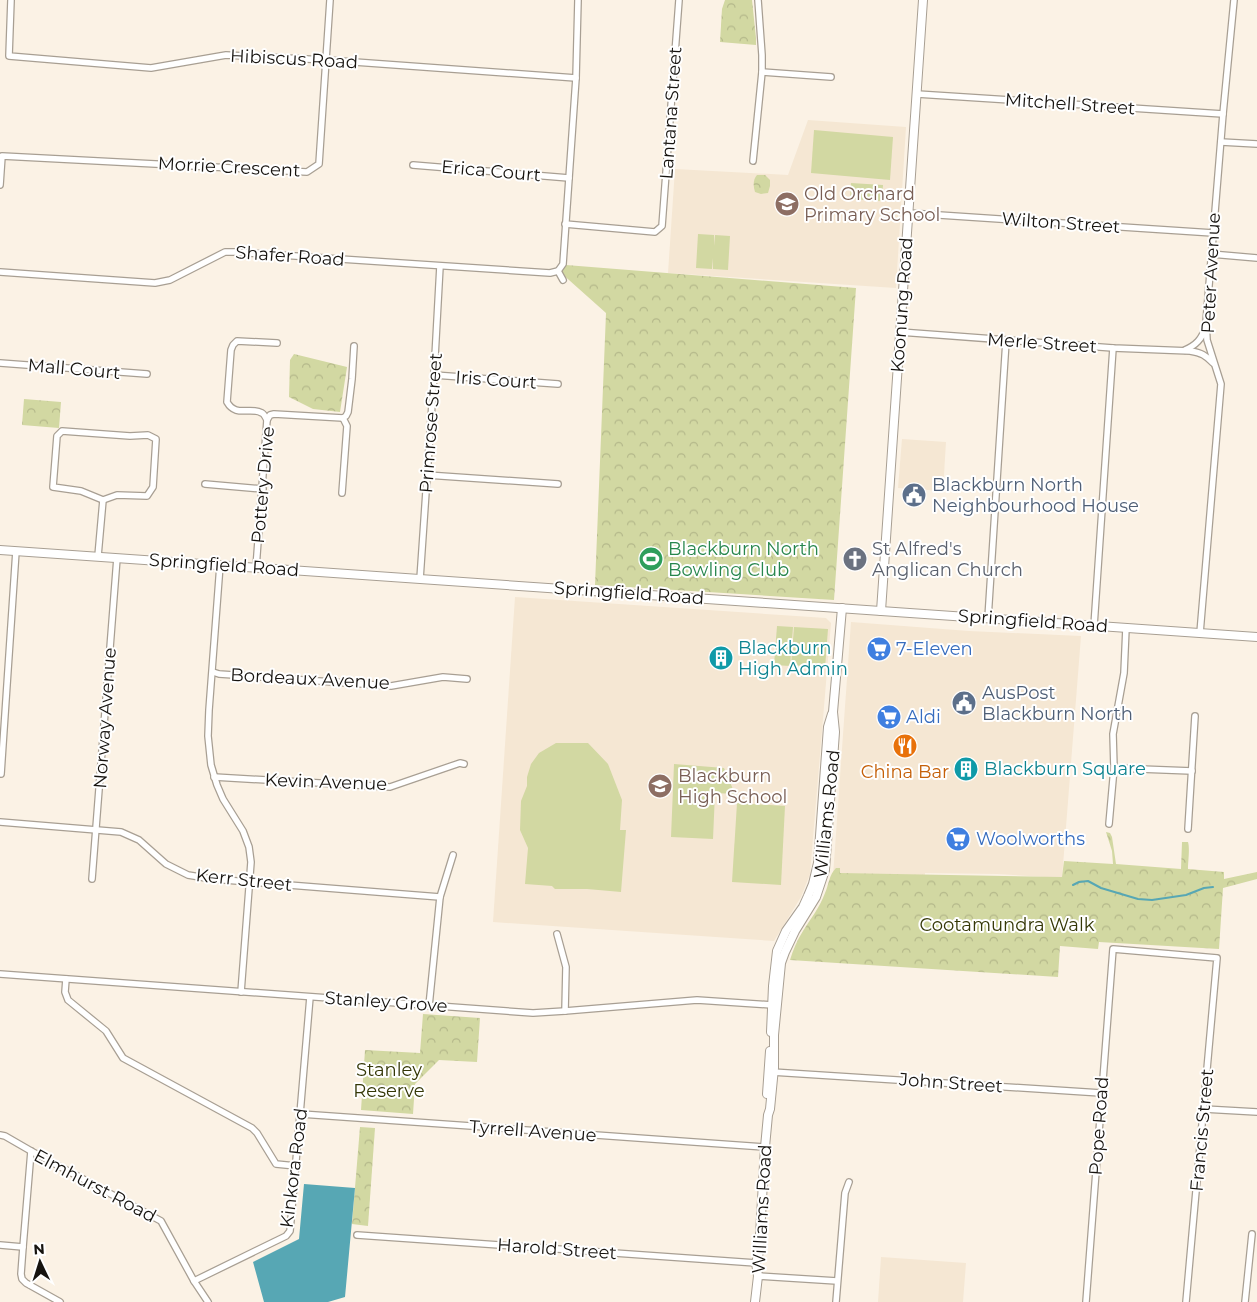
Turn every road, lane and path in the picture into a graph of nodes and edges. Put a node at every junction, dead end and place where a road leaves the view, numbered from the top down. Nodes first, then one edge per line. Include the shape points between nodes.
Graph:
1 (11, 0) edge
2 (330, 0) edge
3 (578, 0) edge
4 (679, 0) edge
5 (758, 0) edge
6 (923, 0) edge
7 (1234, 0) edge
8 (327, 60) junction
9 (762, 72) junction
10 (831, 77) dead end
11 (576, 78) junction
12 (916, 94) junction
13 (1223, 114) junction
14 (1221, 142) junction
15 (1257, 144) edge
16 (754, 161) dead end
17 (413, 165) dead end
18 (569, 178) junction
19 (0, 185) edge
20 (908, 213) junction
21 (565, 224) junction
22 (1213, 233) junction
23 (1211, 254) junction
24 (1257, 258) edge
25 (440, 266) junction
26 (558, 271) junction
27 (0, 272) edge
28 (562, 280) dead end
29 (1206, 322) junction
30 (900, 332) junction
31 (1006, 341) junction
32 (277, 343) dead end
33 (354, 346) dead end
34 (1113, 348) junction
35 (1184, 351) junction
36 (0, 363) edge
37 (1214, 364) junction
38 (147, 374) dead end
39 (434, 375) junction
40 (558, 384) dead end
41 (343, 418) junction
42 (267, 420) junction
43 (427, 475) junction
44 (205, 484) dead end
45 (558, 484) dead end
46 (263, 489) junction
47 (342, 492) dead end
48 (103, 500) junction
49 (0, 550) edge
50 (16, 551) junction
51 (98, 556) junction
52 (117, 558) junction
53 (220, 565) junction
54 (256, 568) junction
55 (420, 579) junction
56 (842, 608) junction
57 (882, 610) junction
58 (988, 618) junction
59 (1094, 626) junction
60 (1126, 628) junction
61 (1200, 633) junction
62 (1257, 637) edge
63 (213, 672) junction
64 (467, 679) dead end
65 (1195, 716) dead end
66 (464, 764) dead end
67 (1114, 768) junction
68 (1192, 770) junction
69 (1, 774) dead end
70 (214, 777) junction
71 (828, 781) junction
72 (822, 806) junction
73 (829, 816) junction
74 (0, 822) edge
75 (1109, 824) dead end
76 (96, 829) junction
77 (1188, 829) dead end
78 (453, 855) dead end
79 (92, 879) dead end
80 (250, 882) junction
81 (440, 897) junction
82 (557, 934) dead end
83 (781, 951) junction
84 (1217, 958) joint
85 (0, 974) edge
86 (66, 979) junction
87 (241, 992) junction
88 (310, 997) junction
89 (775, 1005) junction
90 (429, 1006) junction
91 (565, 1011) junction
92 (771, 1075) junction
93 (1101, 1093) junction
94 (1204, 1109) junction
95 (1257, 1112) edge
96 (301, 1114) junction
97 (0, 1135) edge
98 (765, 1147) junction
99 (31, 1151) junction
100 (296, 1166) junction
101 (850, 1182) dead end
102 (1252, 1234) dead end
103 (357, 1236) dead end
104 (0, 1245) edge
105 (23, 1247) junction
106 (756, 1263) junction
107 (758, 1276) junction
108 (194, 1281) junction
109 (837, 1281) junction
110 (60, 1302) edge
111 (208, 1302) edge
112 (755, 1302) edge
113 (836, 1302) edge
114 (1086, 1302) edge
115 (1186, 1302) edge
116 (1245, 1302) edge

1 - 8 street, Hibiscus Road via 9,56 151,68 226,54
2 - 8 street, Morrie Crescent
3 - 11 street
4 - 21 street, Lantana Street via 662,226 656,232
5 - 9 street
6 - 12 main road, Koonung Road
7 - 13 street, Peter Avenue
8 - 11 street, Hibiscus Road
8 - 19 street, Morrie Crescent via 319,164 307,172 2,156
9 - 10 street
9 - 16 street
11 - 18 street
12 - 13 street, Mitchell Street
12 - 20 main road, Koonung Road
13 - 14 street, Peter Avenue
14 - 15 street
14 - 22 street, Peter Avenue
17 - 18 street, Erica Court
18 - 21 street
20 - 22 street, Wilton Street
20 - 30 main road, Koonung Road
21 - 26 street via 563,264
22 - 23 street, Peter Avenue
23 - 24 street
23 - 29 street, Peter Avenue
25 - 26 street, Shafer Road
25 - 27 street, Shafer Road via 225,252 170,280 155,283
25 - 39 street, Primrose Street
26 - 28 street
29 - 35 street via 1200,339
29 - 37 street, Peter Avenue
30 - 31 street, Merle Street
30 - 57 main road, Koonung Road
31 - 34 street, Merle Street
31 - 58 street
32 - 42 street via 238,340 231,350 227,402 236,410 263,413
33 - 41 street via 348,412
34 - 35 street, Merle Street
34 - 59 street
35 - 37 street, Merle Street via 1206,355
36 - 38 street, Mall Court
37 - 61 street, Peter Avenue via 1221,384
39 - 40 street, Iris Court
39 - 43 street, Primrose Street
41 - 42 street, Pottery Drive via 274,414
41 - 47 street via 347,426
42 - 46 street, Pottery Drive
43 - 45 street
43 - 55 street, Primrose Street
44 - 46 street
46 - 54 street, Pottery Drive
48 - 48 street via 81,491 53,487 57,436 62,431 148,435 156,439 154,487 147,496 116,496
48 - 51 street
49 - 50 main road, Springfield Road
50 - 51 main road, Springfield Road
50 - 69 street
51 - 52 main road, Springfield Road
52 - 53 main road, Springfield Road
52 - 76 street, Norway Avenue
53 - 54 main road, Springfield Road
53 - 63 street
54 - 55 main road, Springfield Road
55 - 56 main road, Springfield Road
56 - 57 main road, Springfield Road
56 - 71 main road, Williams Road via 833,712 835,732
57 - 58 main road, Springfield Road
58 - 59 main road, Springfield Road
59 - 60 main road, Springfield Road
60 - 61 main road, Springfield Road
60 - 67 street via 1124,673 1113,734
61 - 62 main road, Springfield Road
63 - 64 street, Bordeaux Avenue via 391,686 443,677
63 - 70 street via 208,736
65 - 68 street
66 - 70 street, Kevin Avenue via 390,787
67 - 68 street
67 - 75 street
68 - 77 street
70 - 80 street via 249,847
71 - 72 main road, Williams Road
71 - 73 main road, Williams Road
72 - 73 main road
72 - 83 main road, Williams Road via 819,854 813,884 806,902 786,931
73 - 83 main road, Williams Road via 823,879 816,897
74 - 76 street, Kerr Street
76 - 79 street, Norway Avenue
76 - 80 street, Kerr Street via 121,832 139,840 166,864 188,874
78 - 81 street
80 - 81 street, Kerr Street
80 - 87 street
81 - 90 street
82 - 91 street via 566,968
83 - 89 main road, Williams Road
84 - 93 street, Pope Road via 1113,949
84 - 94 street, Francis Street
85 - 86 street, Stanley Grove
86 - 87 street, Stanley Grove
86 - 100 street via 68,1000 106,1031 123,1058 252,1128 276,1164
87 - 88 street, Stanley Grove
88 - 90 street, Stanley Grove
88 - 96 street, Kinkora Road
89 - 91 street, Stanley Grove via 697,1000
89 - 92 main road, Williams Road
90 - 91 street, Stanley Grove via 533,1013
92 - 93 street, John Street via 801,1073
92 - 98 main road, Williams Road
93 - 114 street, Pope Road
94 - 95 street
94 - 115 street, Francis Street
96 - 98 street, Tyrrell Avenue
96 - 100 street, Kinkora Road
97 - 99 street, Elmhurst Road
98 - 106 main road, Williams Road
99 - 105 street
99 - 108 street, Elmhurst Road via 161,1221
100 - 108 street, Kinkora Road via 290,1232
101 - 109 street via 845,1192
102 - 116 street
103 - 106 street, Harold Street
104 - 105 street
105 - 110 street via 22,1279
106 - 107 main road, Williams Road
107 - 109 street
107 - 112 main road, Williams Road
108 - 111 street, Elmhurst Road
109 - 113 street

